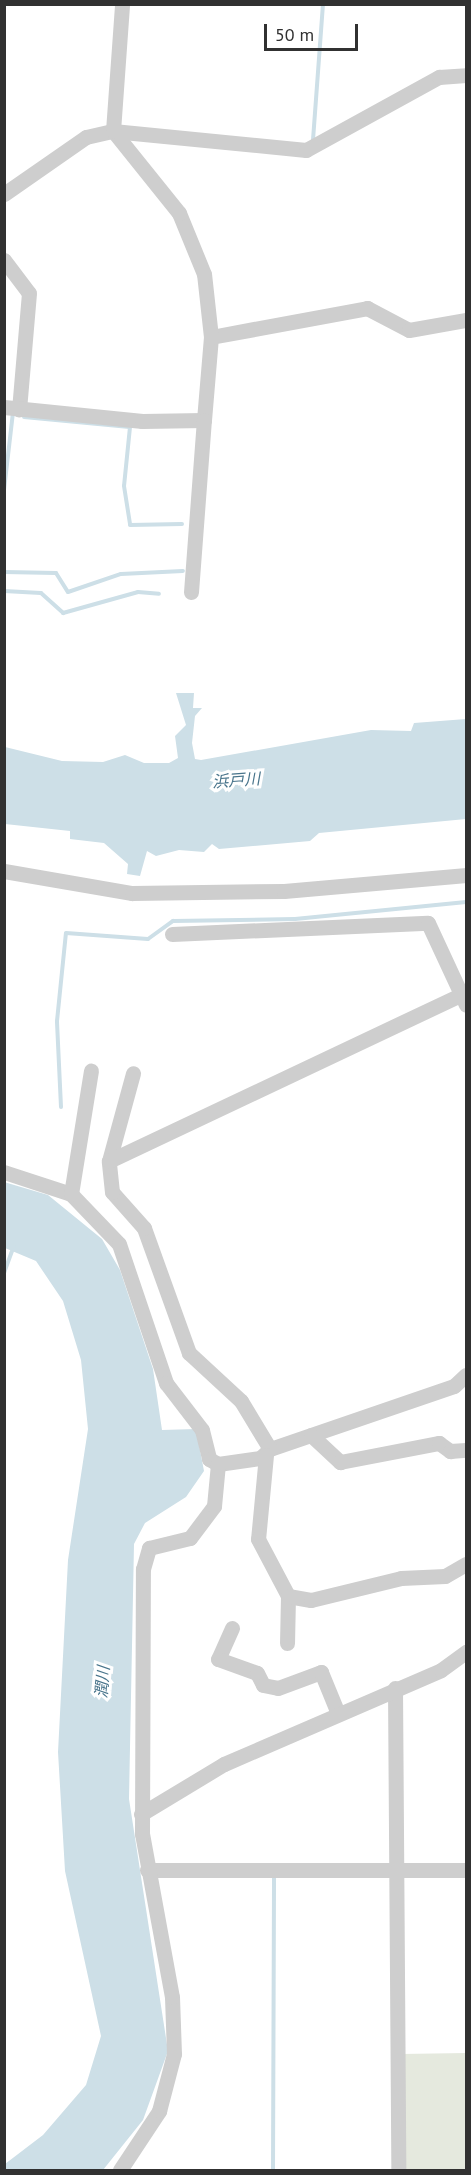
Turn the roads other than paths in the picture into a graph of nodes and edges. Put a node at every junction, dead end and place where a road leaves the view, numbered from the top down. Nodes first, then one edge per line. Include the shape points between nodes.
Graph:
1 (122, 4) edge
2 (466, 75) edge
3 (113, 131) junction
4 (4, 194) edge
5 (4, 260) edge
6 (466, 320) edge
7 (211, 337) junction
8 (12, 409) edge
9 (204, 420) junction
10 (191, 592) dead end
11 (4, 871) edge
12 (466, 875) edge
13 (172, 934) dead end
14 (465, 997) edge
15 (91, 1071) dead end
16 (133, 1073) dead end
17 (109, 1161) junction
18 (4, 1172) edge
19 (71, 1194) junction
20 (466, 1375) edge
21 (311, 1435) junction
22 (466, 1450) edge
23 (265, 1454) junction
24 (222, 1463) junction
25 (466, 1564) edge
26 (288, 1596) junction
27 (232, 1628) dead end
28 (287, 1643) dead end
29 (466, 1652) edge
30 (395, 1688) junction
31 (337, 1711) junction
32 (141, 1814) junction
33 (147, 1870) junction
34 (398, 1870) junction
35 (466, 1870) edge
36 (120, 2170) edge
37 (398, 2170) edge

1 - 3 street
2 - 3 street via 439,77 306,150
3 - 4 street via 86,137
3 - 7 street via 179,213 193,240 204,274
5 - 8 street via 29,293
6 - 7 street via 409,330 367,308
7 - 9 street
8 - 9 street via 142,421
9 - 10 street
11 - 12 street via 132,893 284,891
13 - 14 street via 428,923
14 - 17 street
15 - 19 street
16 - 17 street
17 - 23 street via 112,1192 144,1228 195,1365 241,1401
18 - 19 street
19 - 24 street via 119,1244 166,1383 202,1430 209,1459
20 - 21 street via 454,1386
21 - 22 street via 340,1462 440,1443 450,1451
21 - 23 street
23 - 24 street
23 - 26 street via 258,1539
24 - 32 street via 214,1506 190,1538 149,1548 143,1569
25 - 26 street via 446,1576 401,1578 311,1600
26 - 28 street
27 - 31 street via 218,1659 257,1673 263,1685 278,1688 321,1672
29 - 30 street via 441,1670
30 - 31 street
30 - 34 street
31 - 32 street via 184,1785
32 - 33 street
33 - 34 street
33 - 36 street via 172,1997 174,2054 159,2111
34 - 35 street
34 - 37 street

